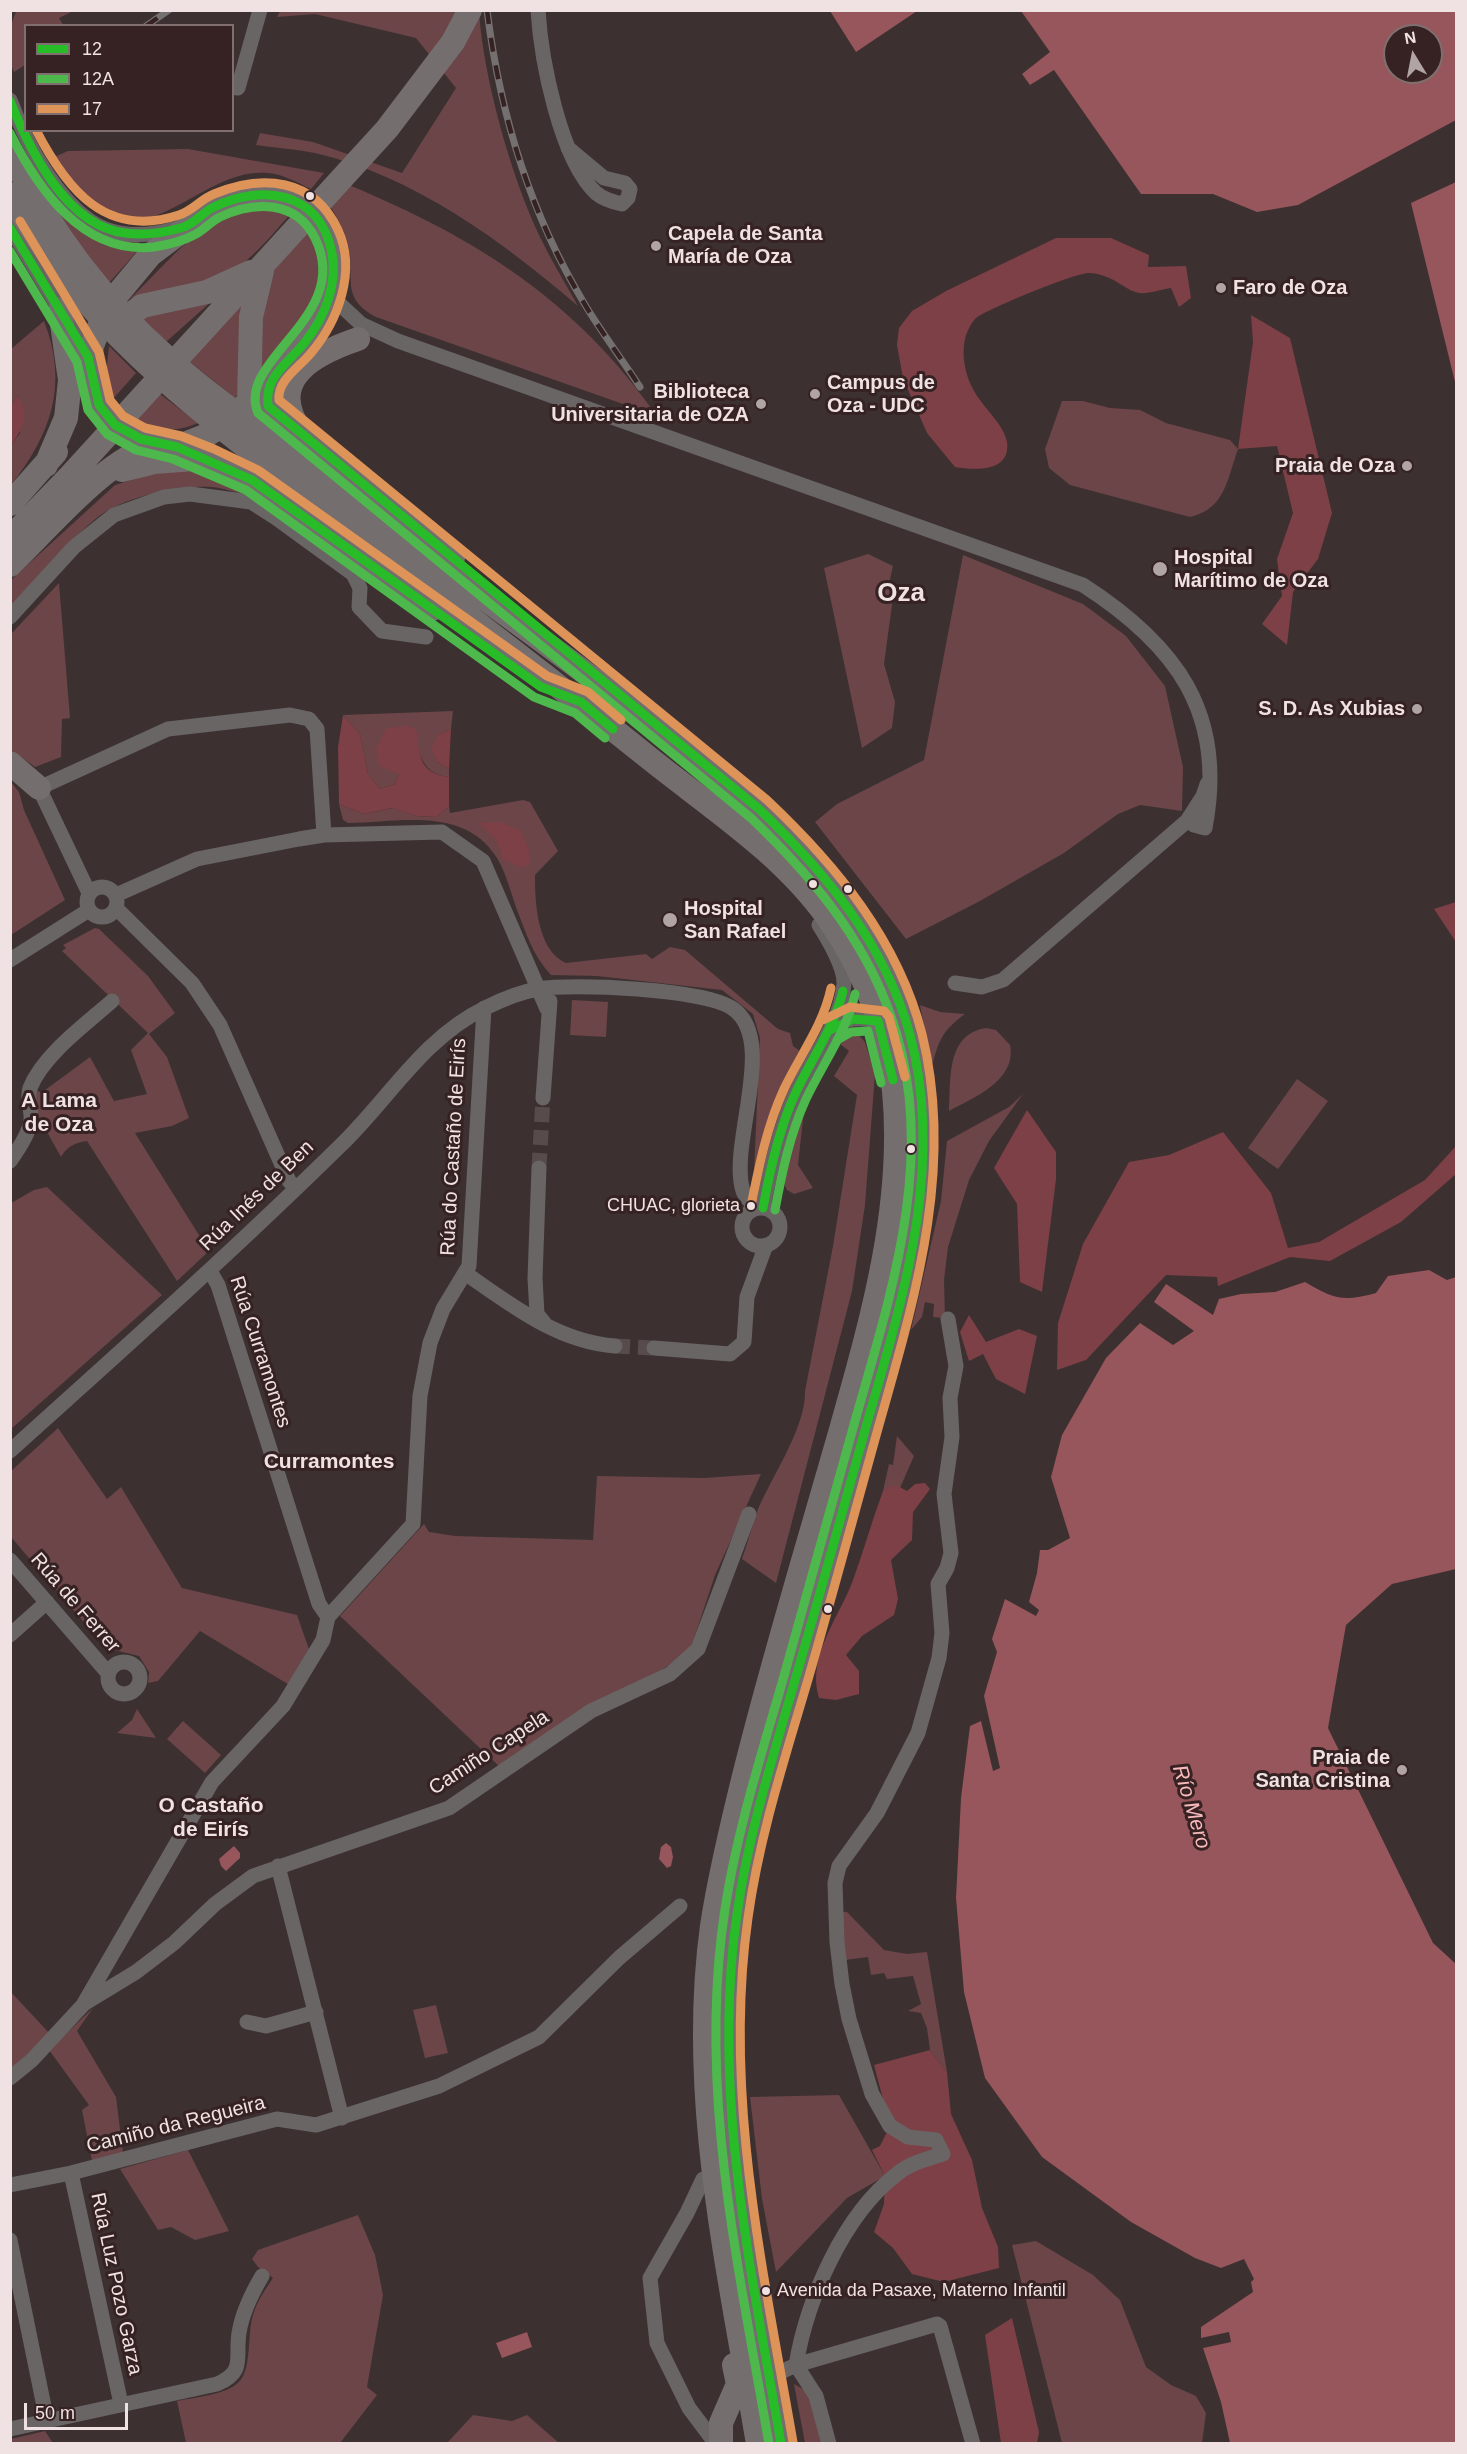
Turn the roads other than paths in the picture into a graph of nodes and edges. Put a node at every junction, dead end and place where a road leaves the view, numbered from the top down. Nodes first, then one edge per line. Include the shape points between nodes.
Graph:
1 (260, 10) edge
2 (470, 10) edge
3 (538, 10) edge
4 (234, 87) edge
5 (10, 100) edge
6 (24, 139) edge
7 (568, 148) dead end
8 (10, 194) edge
9 (187, 225) junction
10 (10, 227) edge
11 (266, 263) junction
12 (75, 275) junction
13 (331, 296) junction
14 (60, 310) junction
15 (358, 339) junction
16 (398, 341) junction
17 (305, 342) junction
18 (90, 366) junction
19 (270, 378) junction
20 (249, 401) junction
21 (99, 405) junction
22 (253, 438) junction
23 (306, 439) junction
24 (168, 445) junction
25 (210, 460) junction
26 (46, 465) junction
27 (100, 478) junction
28 (10, 504) edge
29 (18, 532) edge
30 (10, 565) edge
31 (10, 617) edge
32 (426, 637) dead end
33 (580, 702) junction
34 (646, 719) junction
35 (10, 763) edge
36 (1211, 769) junction
37 (39, 788) junction
38 (1192, 813) junction
39 (324, 835) junction
40 (785, 869) junction
41 (89, 893) junction
42 (116, 902) junction
43 (89, 910) junction
44 (10, 960) edge
45 (955, 983) dead end
46 (547, 988) junction
47 (112, 1001) dead end
48 (484, 1008) junction
49 (878, 1021) junction
50 (830, 1030) junction
51 (543, 1098) tunnel mouth
52 (10, 1161) edge
53 (539, 1168) tunnel mouth
54 (296, 1188) junction
55 (760, 1208) junction
56 (766, 1245) junction
57 (210, 1270) junction
58 (465, 1274) junction
59 (948, 1319) dead end
60 (546, 1326) junction
61 (615, 1346) tunnel mouth
62 (654, 1348) tunnel mouth
63 (10, 1451) edge
64 (749, 1514) dead end
65 (10, 1560) edge
66 (47, 1602) junction
67 (328, 1617) junction
68 (10, 1635) edge
69 (108, 1673) dead end
70 (736, 1808) junction
71 (278, 1866) junction
72 (680, 1906) dead end
73 (83, 2005) junction
74 (316, 2013) junction
75 (247, 2022) dead end
76 (10, 2078) edge
77 (342, 2118) junction
78 (71, 2173) junction
79 (703, 2179) junction
80 (10, 2185) edge
81 (10, 2240) edge
82 (262, 2276) dead end
83 (796, 2365) junction
84 (770, 2377) junction
85 (121, 2404) junction
86 (47, 2421) junction
87 (10, 2429) edge
88 (716, 2444) edge
89 (721, 2444) edge
90 (758, 2444) edge
91 (781, 2444) edge
92 (830, 2444) edge
93 (973, 2444) edge

1 - 4 street via 238,88
2 - 11 main road via 420,88
3 - 7 street via 549,85
5 - 6 street
6 - 9 street via 71,205 105,229 126,234 155,233
6 - 12 main road via 48,220
8 - 12 main road
9 - 13 main road via 213,207 250,194 280,195 298,202 314,213 328,237 333,267
9 - 18 main road via 150,255 106,308
10 - 14 street
11 - 20 main road via 257,282 250,316
11 - 21 main road via 207,292 142,306 117,323 103,347
11 - 29 main road
12 - 22 main road via 153,372
13 - 16 street via 361,324
13 - 17 main road
14 - 18 street
14 - 26 main road via 70,380 66,418
15 - 16 street
15 - 17 street
15 - 23 main road via 314,358 299,370 290,385 289,406
16 - 36 street via 1083,585 1156,643 1186,682 1204,723
17 - 19 main road
18 - 21 main road
18 - 26 main road via 81,419
19 - 20 main road
19 - 23 main road via 268,406
20 - 24 main road via 230,421 205,436
21 - 24 main road via 115,425 141,439
22 - 33 main road
22 - 34 main road via 375,520
23 - 34 main road via 493,589
24 - 25 main road
24 - 27 main road via 138,450
25 - 27 main road via 154,462
25 - 33 main road via 252,480 541,687
26 - 28 main road
27 - 30 main road
31 - 32 street via 74,547 114,515 164,497 204,494 251,502 276,518 353,574 360,588 359,607 382,631
33 - 40 main road
34 - 84 main road via 795,842 862,924 910,1036 922,1114 922,1181 916,1233 887,1353 749,1851 733,1937 727,2030 730,2108
35 - 37 main road
36 - 38 street via 1203,796
36 - 38 street via 1205,828 1194,825
37 - 39 street via 168,729 301,716 317,729
37 - 41 street
38 - 45 street via 1004,980 982,987
39 - 42 street via 197,859
39 - 46 street via 442,832 483,861
40 - 49 main road via 808,891 833,925 866,985
40 - 50 street via 828,939 844,981
41 - 42 street via 104,886
41 - 43 street
42 - 43 street via 111,914 101,917
42 - 54 street via 192,983 220,1025 289,1181
43 - 44 street
46 - 48 street, Rúa Inés de Ben
46 - 51 street
46 - 55 street via 665,993 708,999 732,1008 747,1026 751,1040 747,1114 738,1168 743,1194
47 - 52 street via 64,1043 36,1077 28,1100 31,1120
48 - 54 street, Rúa Inés de Ben via 453,1026 392,1086 366,1121
48 - 58 street, Rúa do Castaño de Eirís via 469,1266
49 - 50 street via 859,1017 841,1021
49 - 70 main road via 894,1082 896,1166 888,1236 860,1361 770,1672
50 - 55 street via 795,1093
53 - 60 street via 535,1278 537,1314
54 - 57 street, Rúa Inés de Ben
55 - 56 street via 776,1214 780,1227 777,1237
55 - 56 street via 746,1215 742,1227 755,1245
56 - 62 street via 747,1297 744,1342 730,1354
57 - 63 street, Rúa Inés de Ben
57 - 67 street, Rúa Curramontes via 319,1604
58 - 60 street
58 - 67 street, Rúa do Castaño de Eirís via 443,1309 430,1343 420,1396 413,1524
59 - 83 street via 956,1366 950,1398 952,1443 944,1494 951,1553 938,1584 942,1633 939,1658 918,1733 877,1813 839,1866 835,1883 842,1983 872,2094 890,2126 908,2137 936,2140 943,2154 897,2173 844,2233 806,2324
60 - 61 street via 577,1340
64 - 71 street, Camiño Capela via 698,1649 670,1674 591,1710 449,1808
65 - 66 street, Rúa de Ferrer
66 - 68 street
66 - 69 street, Rúa de Ferrer
67 - 73 street, Rúa do Castaño de Eirís via 323,1640 283,1706 212,1782
70 - 79 main road via 722,1831 708,1887 696,1976 694,2085
70 - 90 main road via 713,1920 705,1985 706,2098
71 - 73 street, Camiño Capela via 253,1876 136,1972
71 - 74 street
72 - 77 street, Camiño da Regueira via 619,1958 539,2037 440,2086
73 - 76 street, Rúa do Castaño de Eirís via 33,2060
74 - 75 street via 266,2026
74 - 77 street
77 - 78 street, Camiño da Regueira via 316,2124 278,2119
78 - 80 street, Camiño da Regueira
78 - 85 street, Rúa Luz Pozo Garza
79 - 88 street via 650,2278 657,2343 689,2408
79 - 89 main road via 738,2384 721,2423
81 - 86 street
82 - 85 street via 246,2309 239,2333 237,2367 231,2378
83 - 84 street
83 - 92 street via 816,2396
83 - 93 street via 937,2324
84 - 91 main road
85 - 86 street
86 - 87 street

